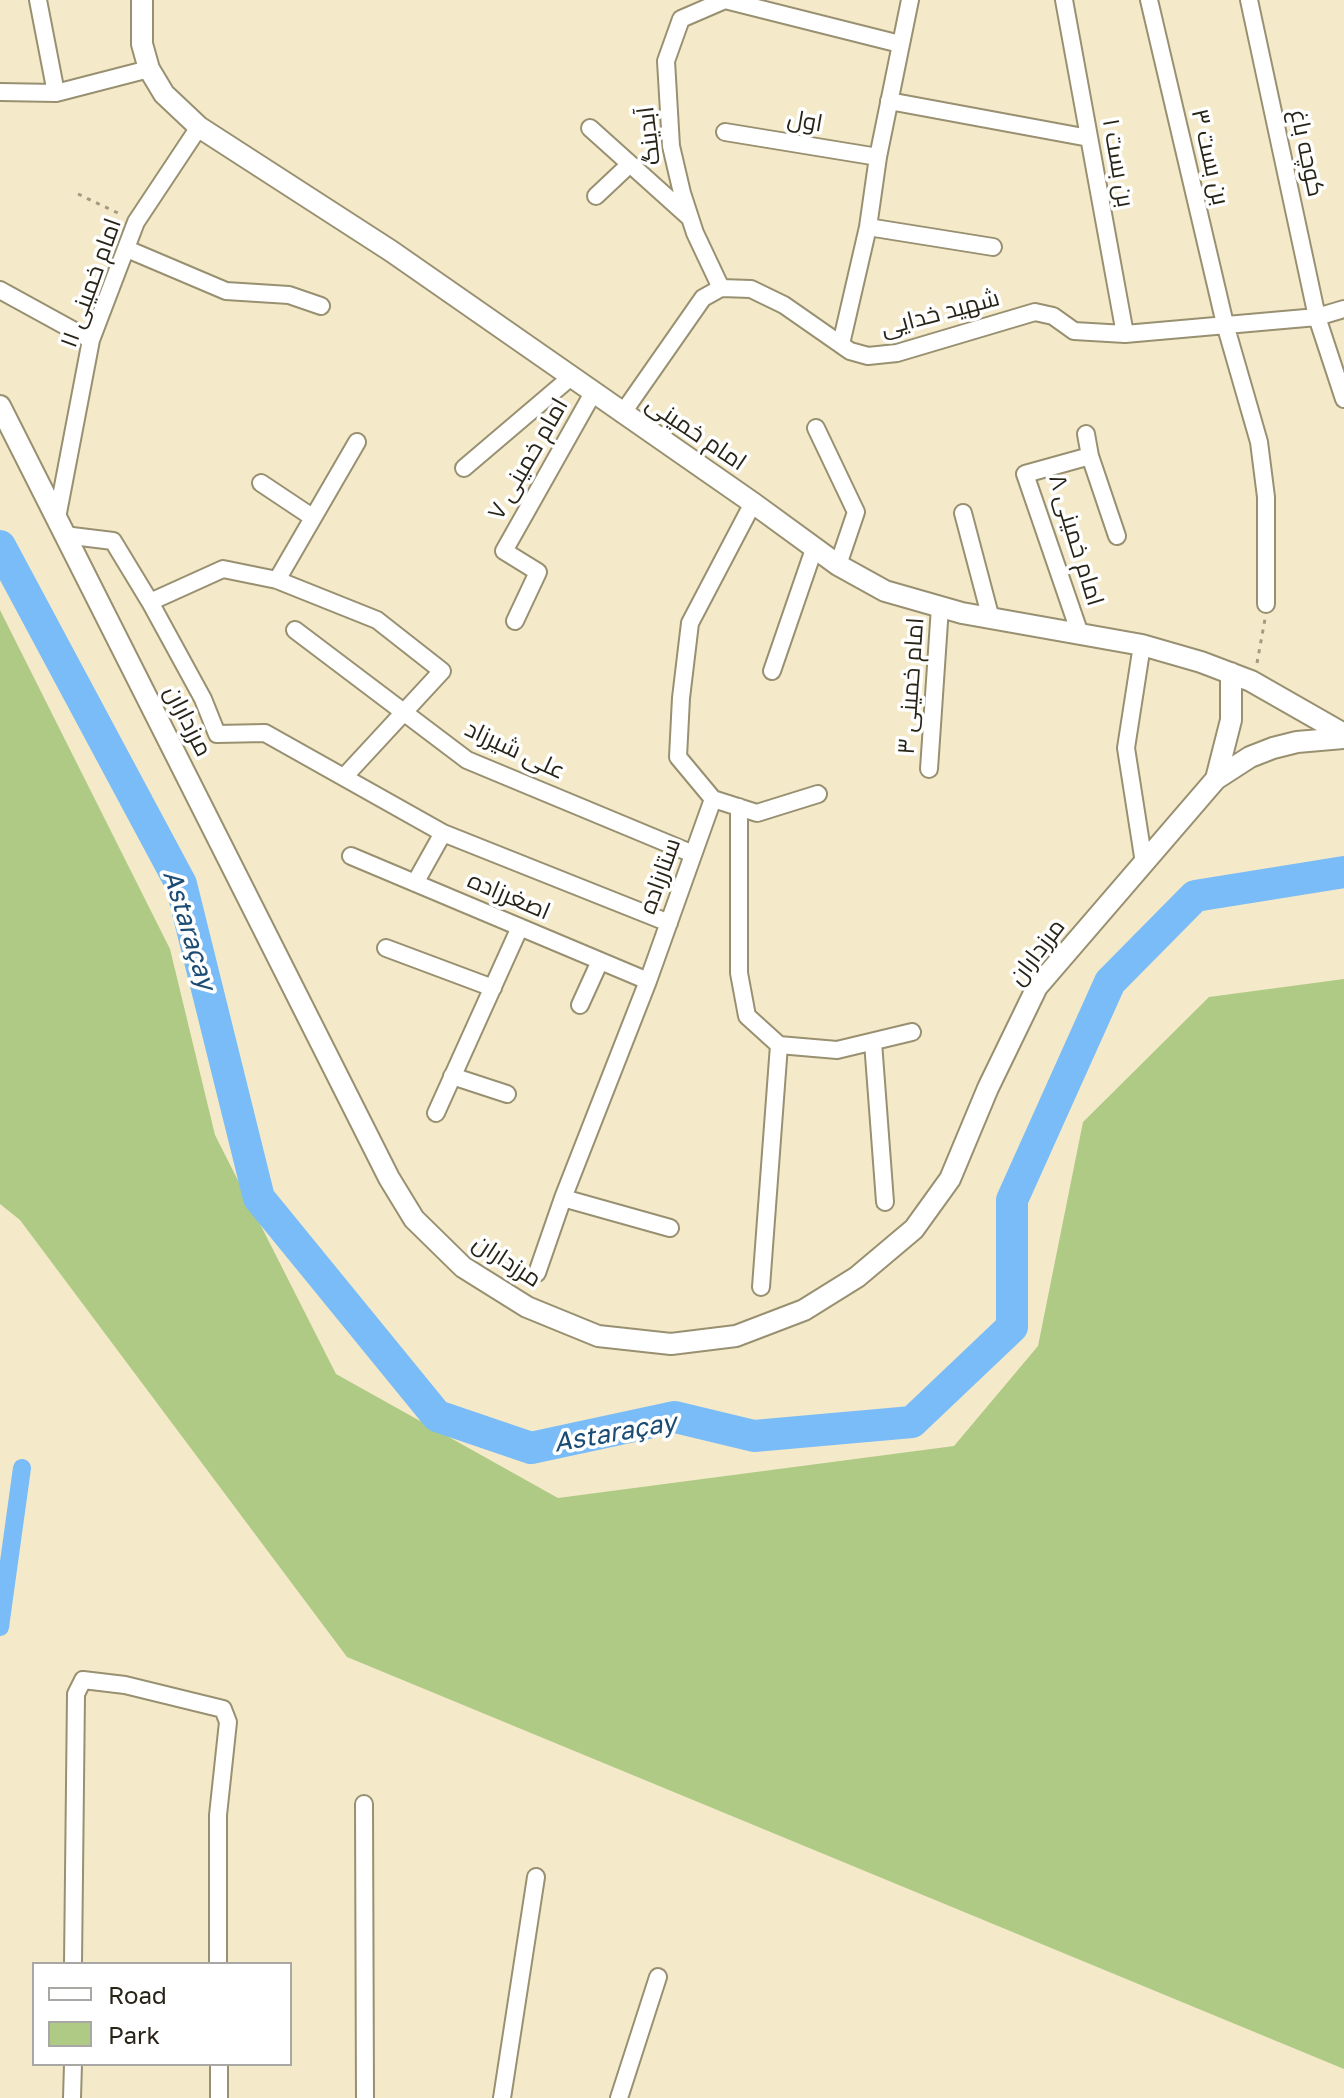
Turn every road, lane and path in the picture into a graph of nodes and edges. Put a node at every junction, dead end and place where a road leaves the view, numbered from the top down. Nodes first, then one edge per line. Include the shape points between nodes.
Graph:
1 (38, 0) edge
2 (142, 0) edge
3 (725, 0) edge
4 (910, 0) edge
5 (1064, 0) edge
6 (1149, 0) edge
7 (1249, 0) edge
8 (900, 44) junction
9 (149, 69) junction
10 (0, 92) edge
11 (56, 93) junction
12 (889, 101) junction
13 (199, 127) junction
14 (590, 128) dead end
15 (725, 132) dead end
16 (1089, 138) junction
17 (878, 157) junction
18 (630, 164) junction
19 (78, 194) dead end
20 (596, 196) dead end
21 (690, 218) junction
22 (136, 222) junction
23 (868, 227) junction
24 (993, 247) dead end
25 (127, 249) junction
26 (721, 288) junction
27 (0, 290) edge
28 (321, 306) dead end
29 (1344, 309) edge
30 (1317, 317) junction
31 (1225, 324) junction
32 (1125, 334) junction
33 (91, 340) junction
34 (841, 344) junction
35 (571, 377) junction
36 (593, 393) junction
37 (1344, 399) edge
38 (0, 406) edge
39 (622, 414) junction
40 (816, 428) dead end
41 (1086, 434) dead end
42 (357, 442) dead end
43 (1090, 456) junction
44 (464, 468) dead end
45 (261, 483) dead end
46 (753, 503) junction
47 (963, 513) dead end
48 (312, 517) junction
49 (60, 527) junction
50 (1117, 536) dead end
51 (814, 549) junction
52 (838, 565) junction
53 (277, 580) junction
54 (150, 602) junction
55 (1266, 604) joint
56 (940, 607) junction
57 (991, 619) junction
58 (515, 621) dead end
59 (295, 630) dead end
60 (1080, 634) junction
61 (1142, 645) junction
62 (772, 671) dead end
63 (1231, 673) junction
64 (1251, 681) junction
65 (402, 711) junction
66 (1344, 736) edge
67 (929, 769) dead end
68 (344, 777) junction
69 (1216, 779) junction
70 (818, 794) dead end
71 (713, 799) junction
72 (739, 807) junction
73 (443, 833) junction
74 (693, 854) junction
75 (351, 856) dead end
76 (1144, 863) junction
77 (415, 883) junction
78 (669, 923) junction
79 (520, 927) junction
80 (386, 948) dead end
81 (600, 961) junction
82 (648, 981) junction
83 (493, 988) junction
84 (580, 1005) dead end
85 (912, 1032) dead end
86 (873, 1042) junction
87 (779, 1045) junction
88 (452, 1076) junction
89 (507, 1094) dead end
90 (436, 1113) dead end
91 (563, 1198) junction
92 (885, 1202) dead end
93 (670, 1228) dead end
94 (537, 1273) dead end
95 (761, 1287) dead end
96 (364, 1804) dead end
97 (536, 1877) dead end
98 (73, 1962) edge
99 (218, 1962) edge
100 (658, 1977) dead end
101 (73, 2066) edge
102 (219, 2066) edge
103 (72, 2098) edge
104 (219, 2098) edge
105 (365, 2098) edge
106 (502, 2098) edge
107 (619, 2098) edge

1 - 11 street
2 - 9 street, امام خمینی via 142,44
3 - 8 street
3 - 21 street, آبدینگ via 681,19 666,61 671,146
4 - 8 street
5 - 16 street, بن بست ۱
6 - 31 street, بن بست ۳
7 - 30 street, کوچه باغ
8 - 12 street
9 - 11 street
9 - 13 street, امام خمینی via 164,94
10 - 11 street
12 - 16 street
12 - 17 street
13 - 22 street, امام خمینی ۱۱
13 - 35 street, امام خمینی via 391,251
14 - 18 street
15 - 17 street, اول
16 - 32 street, بن بست ۱
17 - 23 street
18 - 20 street
18 - 21 street
19 - 22 path
21 - 26 street, آبدینگ
22 - 25 street, امام خمینی ۱۱
23 - 24 street
23 - 34 street
25 - 28 street via 226,291 289,295
25 - 33 street, امام خمینی ۱۱
26 - 34 street, شهید خدایی via 751,289
26 - 39 street via 703,298
27 - 33 street
29 - 30 street, شهید خدایی
30 - 31 street, شهید خدایی
30 - 37 street, کوچه باغ
31 - 32 street, شهید خدایی
31 - 55 street, بن بست ۳ via 1259,442 1266,497
32 - 34 street, شهید خدایی via 1074,331 1053,316 1035,312 897,353 868,356
33 - 49 street, امام خمینی ۱۱
35 - 36 street, امام خمینی
35 - 44 street
36 - 39 street, امام خمینی
36 - 58 street, امام خمینی ۷ via 504,551 538,572
38 - 49 street, مرزداران
39 - 46 street, امام خمینی
40 - 52 street via 856,512
41 - 43 street
42 - 48 street
43 - 50 street
43 - 60 street, امام خمینی ۸ via 1025,474
45 - 48 street
46 - 51 street, امام خمینی
46 - 71 street via 690,623 678,757
47 - 57 street
48 - 53 street
49 - 54 street via 113,541
49 - 76 street, مرزداران via 414,1219 463,1267 527,1307 598,1336 671,1344 736,1336 804,1310 857,1277 914,1229 950,1179 1037,987
51 - 52 street, امام خمینی
51 - 62 street
52 - 56 street, امام خمینی via 885,591
53 - 54 street via 223,569
53 - 65 street via 377,620 442,671
54 - 68 street via 217,734 265,733
55 - 64 path
56 - 57 street, امام خمینی
56 - 67 street, امام خمینی ۳
57 - 60 street, امام خمینی
59 - 65 street, علی شیرزاد
60 - 61 street, امام خمینی
61 - 63 street, امام خمینی
61 - 76 street via 1126,748
63 - 64 street, امام خمینی
63 - 69 street, مرزداران via 1231,720
64 - 66 street, امام خمینی
65 - 68 street
65 - 74 street, علی شیرزاد via 467,760
66 - 69 street, مرزداران via 1273,748
68 - 73 street
69 - 76 street, مرزداران
70 - 72 street via 757,813
71 - 72 street
71 - 74 street, ستارزاده
72 - 87 street via 739,973 747,1016
73 - 77 street
73 - 78 street
74 - 78 street, ستارزاده
75 - 77 street, اصغرزاده
77 - 79 street, اصغرزاده
78 - 82 street, ستارزاده
79 - 81 street, اصغرزاده
79 - 83 street
80 - 83 street
81 - 82 street, اصغرزاده
81 - 84 street
82 - 91 street, ستارزاده
83 - 88 street
85 - 86 street
86 - 87 street via 837,1050
86 - 92 street
87 - 95 street
88 - 89 street
88 - 90 street
91 - 93 street
91 - 94 street, ستارزاده
96 - 105 street
97 - 106 street
98 - 99 street via 76,1694 83,1680 223,1709 228,1722 218,1815
100 - 107 street
101 - 103 street
102 - 104 street

